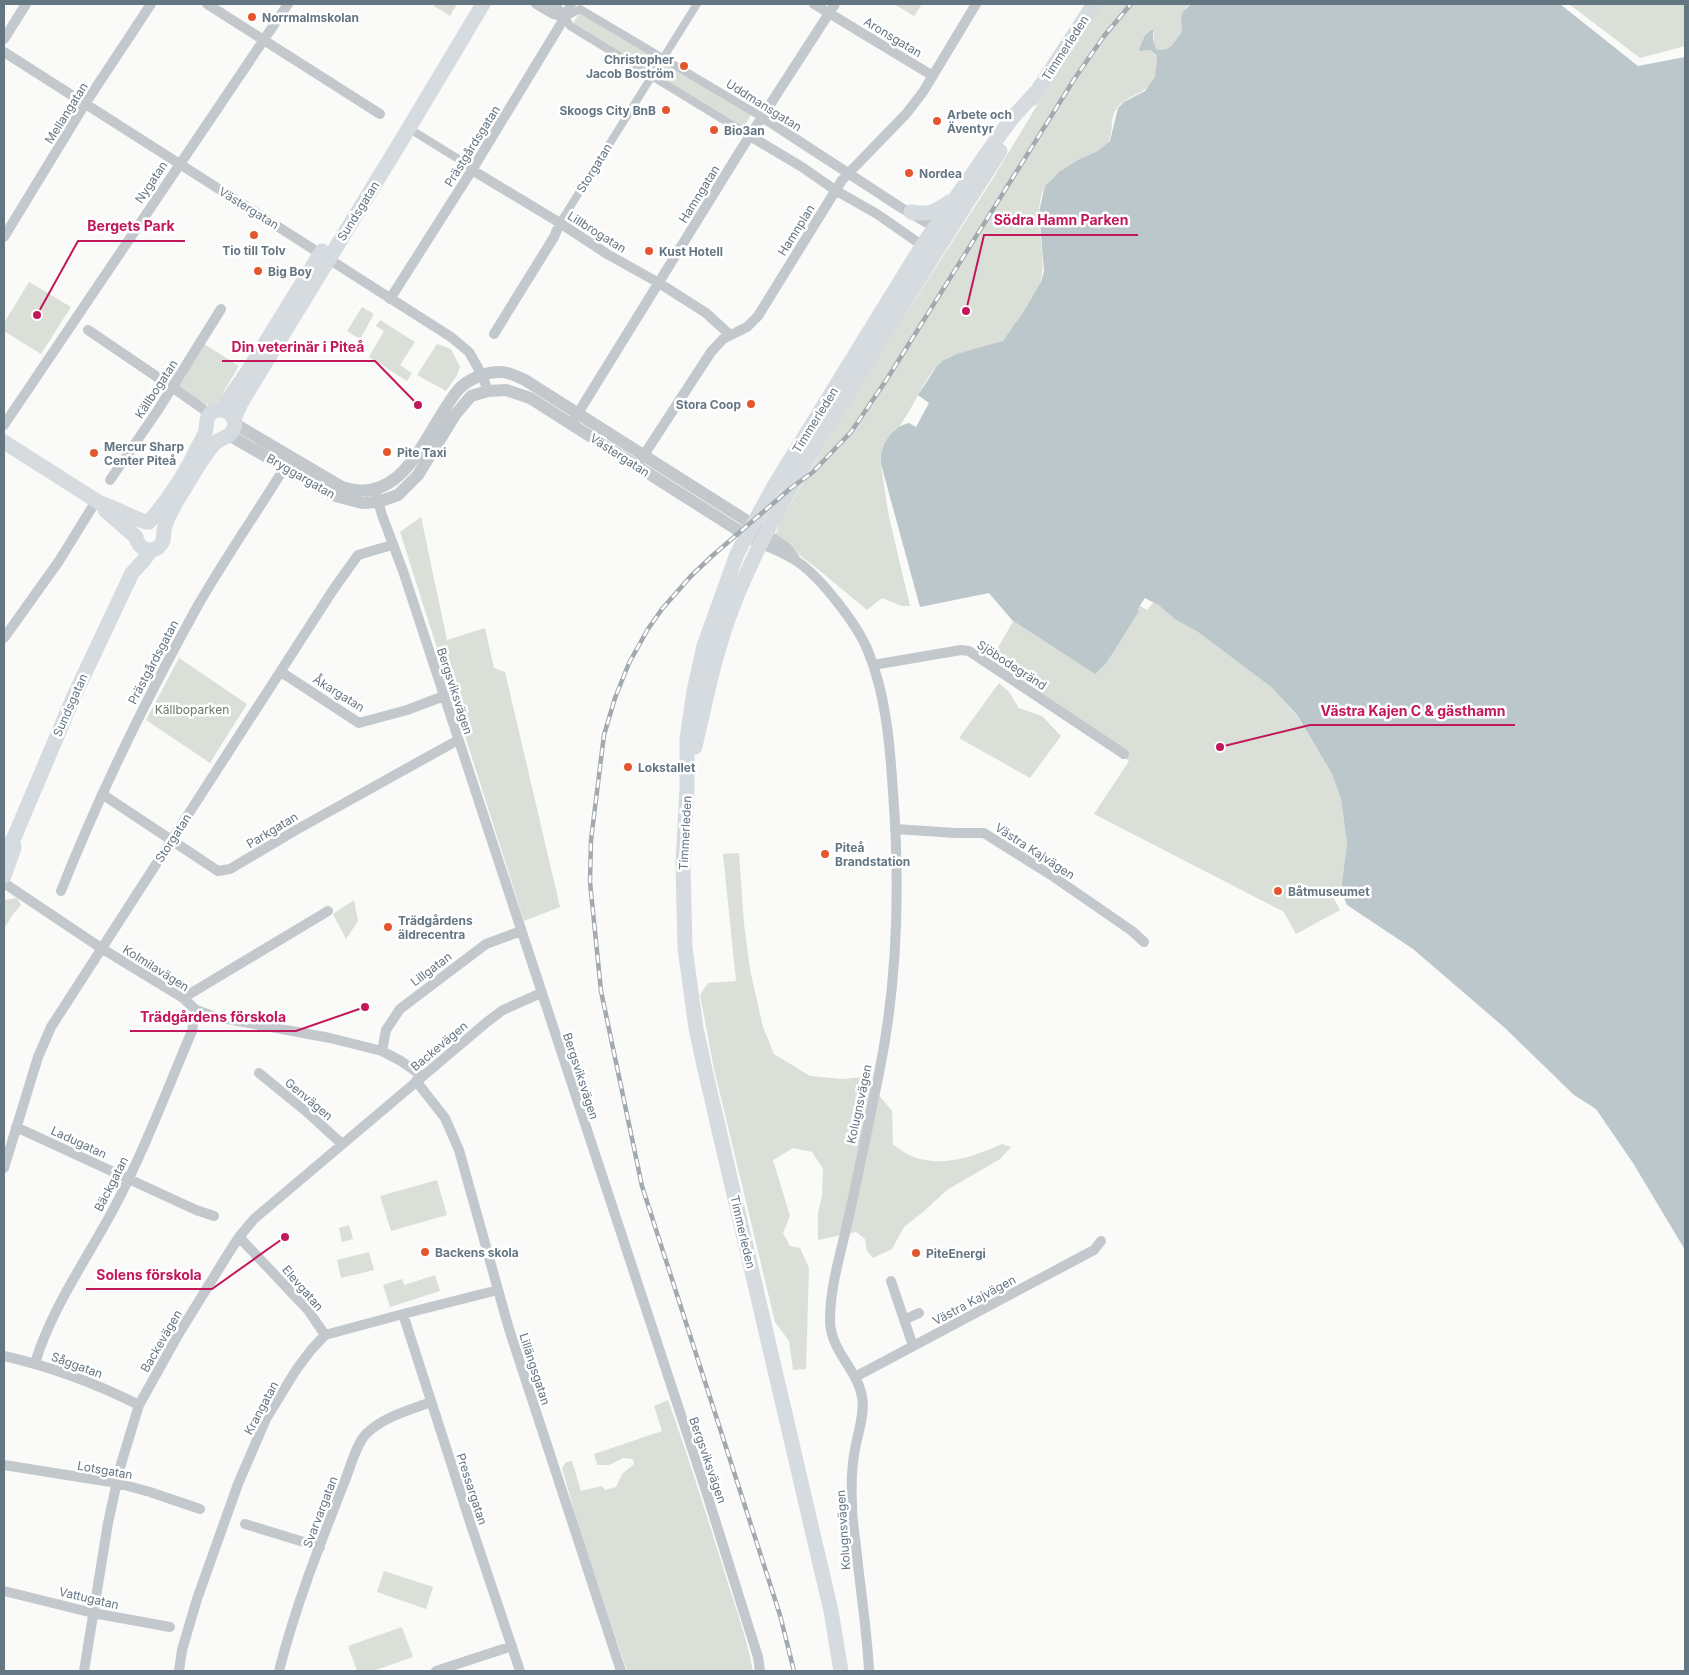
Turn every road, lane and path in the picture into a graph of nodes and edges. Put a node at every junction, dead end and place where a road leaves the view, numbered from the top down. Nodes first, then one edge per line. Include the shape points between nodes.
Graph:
1 (26, 4) edge
2 (151, 4) edge
3 (207, 4) edge
4 (288, 4) edge
5 (472, 4) edge
6 (483, 4) edge
7 (536, 4) edge
8 (550, 4) edge
9 (571, 4) edge
10 (697, 4) edge
11 (814, 4) edge
12 (835, 4) edge
13 (976, 4) edge
14 (1094, 4) edge
15 (829, 13) junction
16 (565, 17) junction
17 (4, 39) edge
18 (263, 40) junction
19 (4, 52) edge
20 (663, 58) junction
21 (652, 76) junction
22 (933, 76) junction
23 (1036, 92) junction
24 (85, 104) junction
25 (380, 114) dead end
26 (762, 117) junction
27 (413, 130) dead end
28 (750, 136) junction
29 (179, 164) junction
30 (472, 169) junction
31 (849, 173) junction
32 (835, 190) junction
33 (957, 197) junction
34 (911, 212) junction
35 (560, 223) junction
36 (941, 231) junction
37 (4, 237) edge
38 (928, 250) junction
39 (325, 256) junction
40 (659, 284) junction
41 (390, 299) junction
42 (221, 310) dead end
43 (88, 330) dead end
44 (494, 334) dead end
45 (730, 336) junction
46 (482, 375) junction
47 (172, 387) junction
48 (488, 391) junction
49 (212, 417) junction
50 (575, 419) junction
51 (4, 425) edge
52 (230, 429) junction
53 (4, 442) edge
54 (640, 461) junction
55 (288, 462) junction
56 (110, 480) dead end
57 (377, 488) junction
58 (98, 502) junction
59 (378, 502) junction
60 (147, 522) junction
61 (749, 530) junction
62 (164, 531) junction
63 (763, 538) junction
64 (137, 539) junction
65 (392, 545) junction
66 (151, 550) junction
67 (132, 573) junction
68 (4, 638) edge
69 (872, 665) junction
70 (280, 672) junction
71 (444, 696) junction
72 (458, 740) junction
73 (1124, 754) dead end
74 (687, 788) junction
75 (102, 794) junction
76 (896, 829) junction
77 (171, 841) junction
78 (8, 846) edge
79 (4, 876) edge
80 (4, 883) edge
81 (61, 891) dead end
82 (328, 911) dead end
83 (521, 931) junction
84 (1144, 942) dead end
85 (101, 948) junction
86 (541, 993) junction
87 (183, 998) junction
88 (196, 1010) junction
89 (382, 1051) junction
90 (259, 1073) dead end
91 (419, 1078) junction
92 (16, 1127) junction
93 (342, 1144) junction
94 (4, 1168) edge
95 (129, 1178) junction
96 (214, 1216) dead end
97 (239, 1237) junction
98 (1102, 1241) dead end
99 (891, 1281) dead end
100 (498, 1290) junction
101 (919, 1313) dead end
102 (403, 1314) junction
103 (904, 1320) junction
104 (325, 1335) junction
105 (913, 1346) junction
106 (4, 1356) edge
107 (35, 1363) junction
108 (854, 1377) junction
109 (431, 1402) junction
110 (140, 1405) junction
111 (4, 1465) edge
112 (117, 1483) junction
113 (200, 1509) dead end
114 (245, 1524) dead end
115 (320, 1547) junction
116 (4, 1591) edge
117 (93, 1613) junction
118 (170, 1627) dead end
119 (512, 1646) junction
120 (84, 1671) edge
121 (179, 1671) edge
122 (279, 1671) edge
123 (436, 1671) edge
124 (520, 1671) edge
125 (621, 1671) edge
126 (760, 1671) edge
127 (841, 1671) edge
128 (869, 1671) edge

1 - 17 street
2 - 24 street, Mellangatan
3 - 18 street
4 - 18 street, Nygatan
5 - 39 main road, Sundsgatan
6 - 39 main road, Sundsgatan via 410,128
7 - 16 street
8 - 16 street
9 - 16 street, Prästgårdsgatan
10 - 20 street, Storgatan
11 - 15 street, Aronsgatan
12 - 15 street, Hamngatan
13 - 22 street, Hamnplan
14 - 23 main road, Timmerleden
15 - 22 street, Aronsgatan
15 - 26 street, Hamngatan
16 - 20 street, Uddmansgatan via 580,9
16 - 21 street via 570,26
16 - 30 street, Prästgårdsgatan
18 - 25 street
18 - 29 street, Nygatan
19 - 24 street, Västergatan
20 - 21 street, Storgatan
20 - 26 street, Uddmansgatan
21 - 28 street
21 - 35 street, Storgatan
22 - 31 street, Hamnplan via 906,114
23 - 33 main road, Timmerleden via 1010,122
23 - 36 main road, Timmerleden via 1011,134
24 - 29 street, Västergatan
24 - 37 street, Mellangatan
26 - 28 street, Hamngatan
26 - 31 street, Uddmansgatan
27 - 30 street, Lillbrogatan
28 - 32 street
28 - 40 street, Hamngatan
29 - 39 street, Västergatan
29 - 51 street, Nygatan
30 - 35 street, Lillbrogatan
30 - 41 street, Prästgårdsgatan
31 - 32 street, Hamnplan
31 - 34 street, Uddmansgatan
32 - 38 street via 877,214
32 - 45 street, Hamnplan via 758,316 747,327
33 - 34 main road via 928,214
33 - 36 main road, Timmerleden
34 - 36 street, Uddmansgatan
35 - 40 street, Lillbrogatan
35 - 44 street, Storgatan
36 - 38 main road, Timmerleden
38 - 61 main road, Timmerleden via 796,449
38 - 63 main road, Timmerleden
39 - 41 street, Västergatan
39 - 49 main road, Sundsgatan via 248,371
39 - 52 main road, Sundsgatan via 308,296 241,403
40 - 45 street, Lillbrogatan via 706,313
40 - 50 street, Hamngatan
41 - 46 street, Västergatan via 451,337 469,352
42 - 47 street, Källbogatan
43 - 47 street
45 - 54 street, Hamnplan via 711,352
46 - 48 street, Västergatan
46 - 50 street, Västergatan via 501,371 525,380
46 - 57 street via 459,389 408,466 394,480
47 - 49 street
47 - 56 street, Källbogatan
48 - 50 street, Västergatan via 506,390
48 - 59 street via 471,396 455,415 408,487 398,495
49 - 52 main road via 227,412
49 - 52 main road via 211,434
49 - 60 main road, Sundsgatan via 166,501
50 - 54 street, Västergatan
52 - 55 street, Bryggargatan
52 - 62 main road, Sundsgatan via 210,448 173,508
53 - 58 main road
54 - 61 street, Västergatan
55 - 57 street, Bryggargatan via 346,488
55 - 59 street, Bryggargatan via 332,495 362,503
55 - 75 street, Prästgårdsgatan via 198,606 143,708
57 - 59 street, Bergsviksvägen
58 - 60 main road
58 - 64 main road
58 - 68 street
59 - 65 street, Bergsviksvägen
60 - 62 main road via 160,526
60 - 64 main road, Sundsgatan via 140,526
61 - 63 street, Västergatan
61 - 74 main road, Timmerleden via 728,576 704,646 687,739
62 - 66 main road, Sundsgatan via 163,542
63 - 69 street, Kolugnsvägen via 808,570 843,609 868,650
63 - 74 main road, Timmerleden via 734,602 720,644 704,702
64 - 66 main road via 141,547
64 - 67 main road, Sundsgatan
65 - 70 street, Storgatan via 358,555
65 - 71 street, Bergsviksvägen
66 - 67 main road, Sundsgatan
67 - 78 main road, Sundsgatan
69 - 73 street, Sjöbodegränd via 969,651
69 - 76 street, Kolugnsvägen via 883,702 892,764
70 - 71 street, Åkargatan via 359,723
70 - 77 street, Storgatan
71 - 72 street, Bergsviksvägen
72 - 77 street, Parkgatan via 230,869 218,871
72 - 83 street, Bergsviksvägen
74 - 127 main road, Timmerleden via 683,863 685,938 696,1028
75 - 77 street, Parkgatan
75 - 81 street, Prästgårdsgatan
76 - 84 street, Västra Kajvägen via 984,833 1051,875
76 - 108 street, Kolugnsvägen via 896,905 890,1008 880,1070 832,1288 830,1324 838,1350
77 - 85 street, Storgatan
78 - 79 main road, Sundsgatan via 14,848
80 - 85 street, Kolmilavägen
82 - 87 street
83 - 86 street, Bergsviksvägen
83 - 89 street, Lillgatan via 486,944 400,1009 386,1030
85 - 87 street, Kolmilavägen
85 - 92 street, Storgatan via 51,1027
86 - 91 street, Backevägen via 504,1010
86 - 126 street, Bergsviksvägen via 718,1527
87 - 88 street, Kolmilavägen
88 - 89 street, Kolmilavägen via 216,1017
88 - 95 street, Bäckgatan via 192,1030
89 - 91 street, Kolmilavägen
90 - 93 street, Genvägen
91 - 93 street, Backevägen
91 - 100 street, Lillängsgatan via 445,1118 459,1150
92 - 94 street, Storgatan
92 - 95 street, Ladugatan
93 - 97 street, Backevägen via 254,1219
95 - 96 street, Ladugatan
95 - 107 street, Bäckgatan via 64,1297
97 - 104 street, Elevgatan via 308,1310
97 - 110 street, Backevägen via 178,1335
98 - 105 street, Västra Kajvägen via 1094,1250
99 - 103 street
100 - 102 street
100 - 125 street, Lillängsgatan
101 - 103 street
102 - 104 street
102 - 109 street, Pressargatan
103 - 105 street
104 - 121 street, Krangatan via 296,1370 266,1419 238,1484 197,1599
105 - 108 street, Västra Kajvägen
106 - 107 street, Såggatan
107 - 110 street, Såggatan via 88,1381
108 - 128 street, Kolugnsvägen via 862,1397 852,1505
109 - 115 street, Svarvargatan via 376,1425 364,1436
109 - 119 street, Pressargatan
110 - 112 street, Backevägen
111 - 112 street, Lotsgatan
112 - 113 street, Lotsgatan
112 - 117 street, Backevägen
114 - 115 street
115 - 122 street, Svarvargatan
116 - 117 street, Vattugatan
117 - 118 street, Vattugatan
117 - 120 street, Backevägen
119 - 123 street
119 - 124 street, Pressargatan

